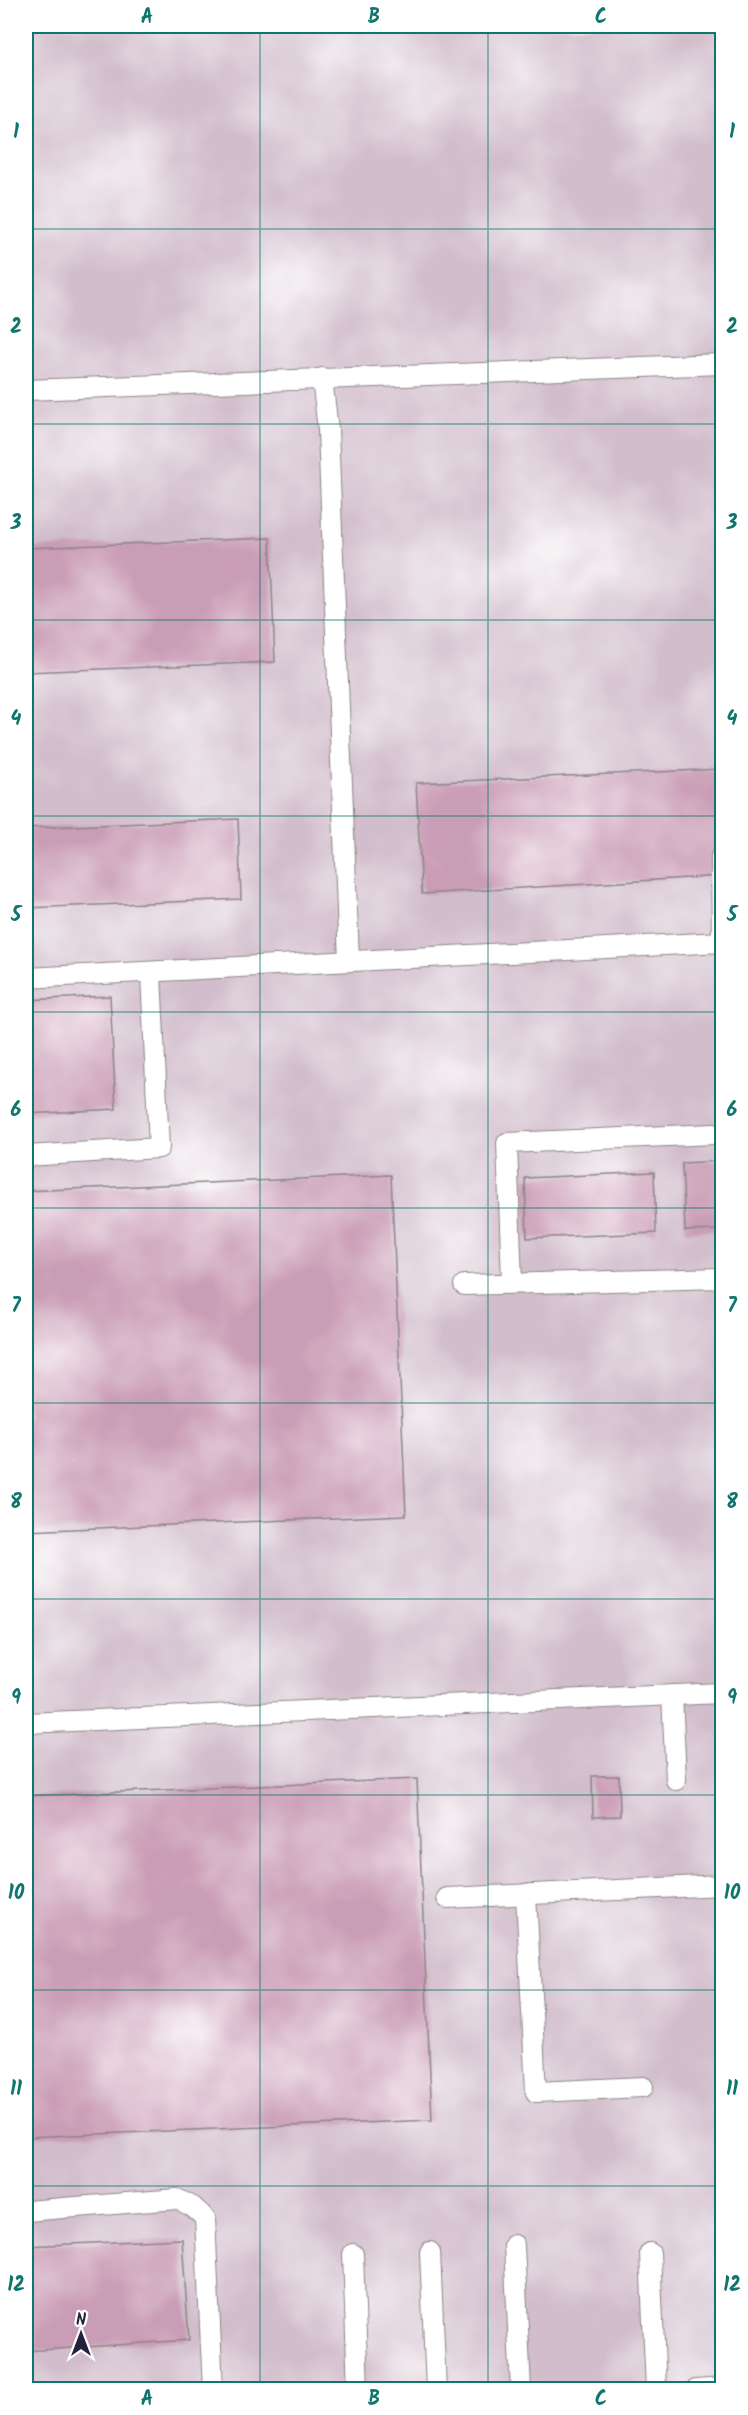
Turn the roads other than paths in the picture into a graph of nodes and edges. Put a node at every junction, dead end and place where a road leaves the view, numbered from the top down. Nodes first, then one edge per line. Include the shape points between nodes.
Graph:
1 (723, 364) edge
2 (322, 378) junction
3 (26, 390) edge
4 (721, 857) dead end
5 (722, 942) edge
6 (349, 961) junction
7 (151, 973) junction
8 (26, 978) edge
9 (714, 1134) dead end
10 (26, 1156) edge
11 (723, 1278) edge
12 (512, 1284) junction
13 (464, 1285) dead end
14 (723, 1693) edge
15 (672, 1695) junction
16 (26, 1723) edge
17 (676, 1780) dead end
18 (723, 1885) edge
19 (526, 1894) junction
20 (447, 1898) dead end
21 (643, 2087) dead end
22 (26, 2211) edge
23 (514, 2245) dead end
24 (430, 2252) dead end
25 (650, 2253) dead end
26 (352, 2254) dead end
27 (723, 2388) edge
28 (213, 2390) edge
29 (358, 2390) edge
30 (436, 2390) edge
31 (521, 2390) edge
32 (656, 2390) edge
33 (696, 2390) edge

1 - 2 lane
2 - 3 lane
2 - 6 lane via 328,430
4 - 5 lane
5 - 6 lane
6 - 7 lane
7 - 8 lane
7 - 10 lane via 159,1148
9 - 12 lane via 507,1143
11 - 12 lane
12 - 13 lane
14 - 15 lane
15 - 16 lane
15 - 17 lane
18 - 19 lane
19 - 20 lane
19 - 21 lane via 536,2092
22 - 28 lane via 177,2199 194,2207 205,2218
23 - 31 lane
24 - 30 lane
25 - 32 lane
26 - 29 lane
27 - 33 lane

